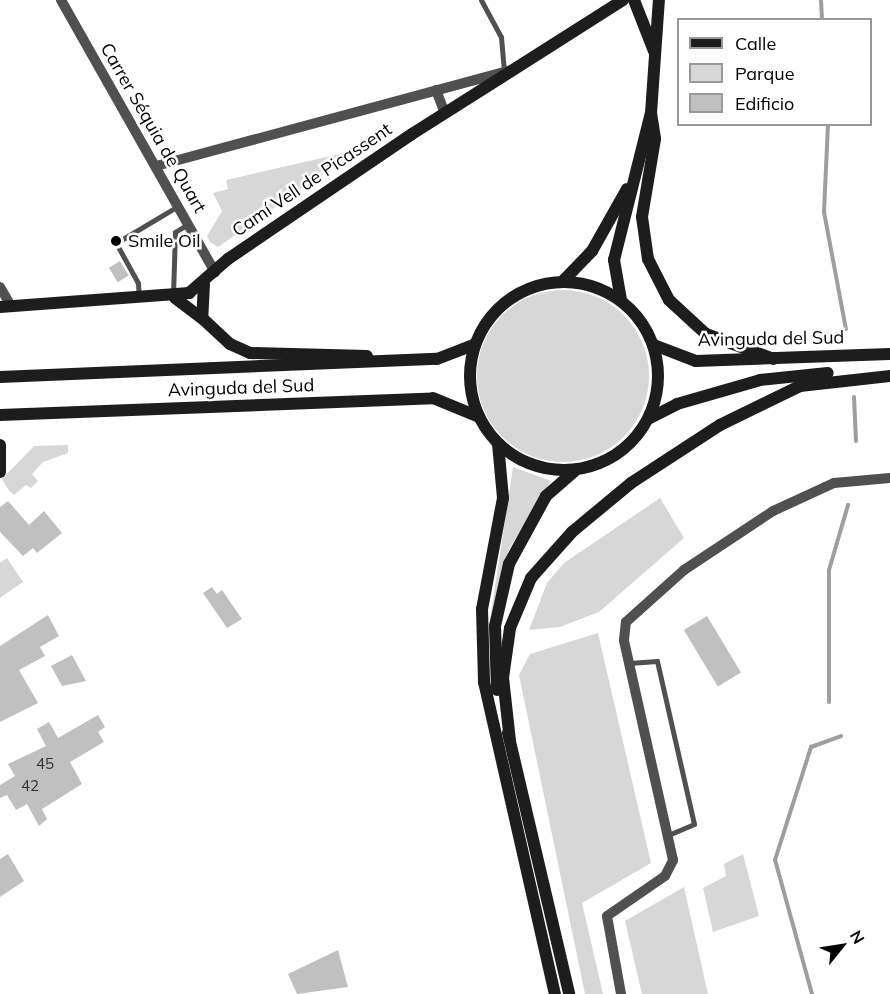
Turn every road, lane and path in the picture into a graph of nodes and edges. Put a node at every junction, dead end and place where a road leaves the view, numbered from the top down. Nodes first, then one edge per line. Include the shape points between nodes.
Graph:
1 (61, 0) edge
2 (481, 0) edge
3 (623, 0) edge
4 (634, 0) edge
5 (659, 0) edge
6 (657, 66) junction
7 (510, 71) junction
8 (436, 90) junction
9 (445, 113) junction
10 (651, 113) junction
11 (156, 166) junction
12 (634, 178) junction
13 (178, 206) junction
14 (188, 224) junction
15 (215, 273) junction
16 (563, 281) junction
17 (204, 284) junction
18 (0, 287) edge
19 (174, 298) junction
20 (139, 300) junction
21 (621, 300) junction
22 (5, 307) edge
23 (202, 318) junction
24 (474, 345) junction
25 (654, 345) junction
26 (890, 354) edge
27 (774, 359) junction
28 (392, 361) junction
29 (890, 370) edge
30 (0, 376) edge
31 (890, 376) edge
32 (0, 415) edge
33 (479, 417) junction
34 (650, 418) junction
35 (498, 444) junction
36 (0, 445) edge
37 (2, 470) edge
38 (576, 471) junction
39 (890, 478) edge
40 (629, 663) junction
41 (510, 741) junction
42 (668, 835) junction
43 (555, 994) edge
44 (569, 994) edge
45 (621, 994) edge

1 - 11 street, Carrer Séquia de Quart
2 - 7 lane via 501,37
3 - 7 main road, Camí Vell de Picassent
4 - 6 main road
5 - 6 main road
6 - 10 main road
7 - 8 street, Camí Vell de Picassent
7 - 9 main road, Camí Vell de Picassent
8 - 9 street
8 - 11 street, Camí Vell de Picassent
9 - 15 main road, Camí Vell de Picassent
10 - 12 main road
10 - 27 main road via 655,139 642,217 648,259 669,300 706,334
11 - 13 street, Carrer Séquia de Quart
12 - 16 main road via 592,251
12 - 21 main road via 614,260
13 - 14 street, Carrer Séquia de Quart
13 - 20 lane via 116,243 138,283
14 - 15 street, Carrer Séquia de Quart
14 - 19 lane via 175,232
15 - 17 main road, Camí Vell de Picassent
16 - 21 main road via 593,286
16 - 24 main road via 534,286 508,299 488,319
17 - 19 main road, Camí Vell de Picassent
17 - 23 main road
18 - 22 street
19 - 20 main road
19 - 23 main road
20 - 22 main road
21 - 25 main road via 641,320
23 - 28 main road via 230,344 250,353 353,354
24 - 28 main road, Avinguda del Sud via 437,359
24 - 33 main road via 470,377
25 - 27 main road, Avinguda del Sud via 696,361
25 - 34 main road via 659,370
26 - 27 main road, Avinguda del Sud
28 - 30 main road, Avinguda del Sud
29 - 34 main road, Avinguda del Sud via 760,380 677,404
31 - 41 main road via 800,386 730,420 631,483 572,532 531,578 510,628 503,678
32 - 33 main road, Avinguda del Sud via 433,399
33 - 35 main road
34 - 38 main road via 623,450
35 - 38 main road via 525,463
35 - 43 main road via 503,498 482,609 484,682
36 - 37 main road
38 - 41 main road via 546,496 503,584 494,670
39 - 40 street via 821,487 712,550 629,616 623,633
40 - 42 street
40 - 42 lane via 657,661 694,824
41 - 44 main road
42 - 45 street via 673,860 665,876 607,916

